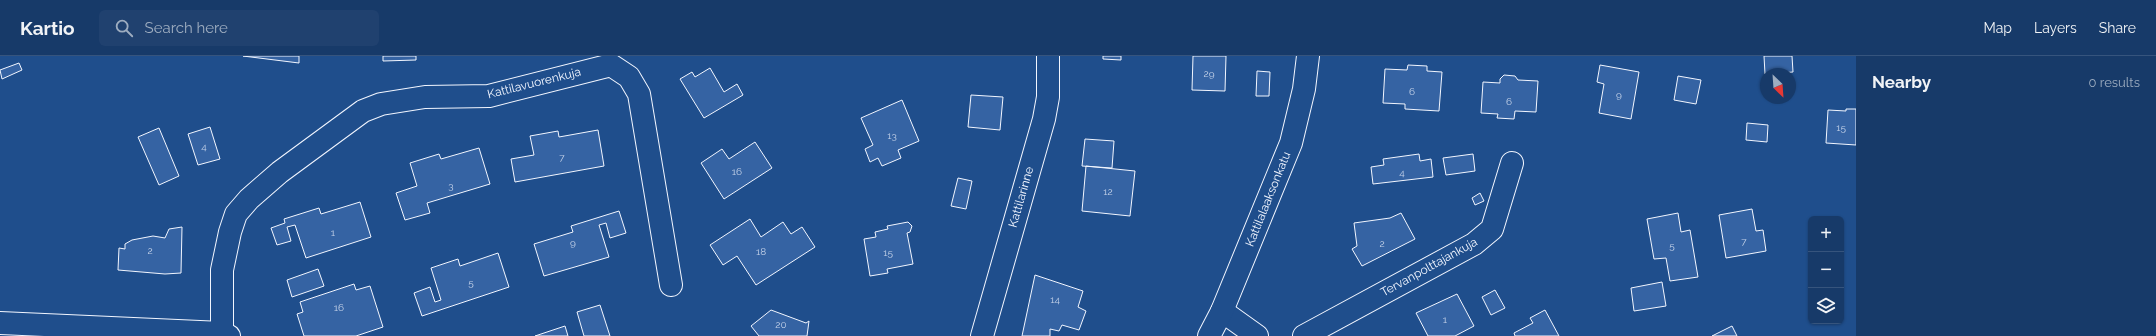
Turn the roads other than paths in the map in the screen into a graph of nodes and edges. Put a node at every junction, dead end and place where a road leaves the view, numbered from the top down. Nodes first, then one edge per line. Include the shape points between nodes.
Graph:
1 (1048, 56) edge
2 (1308, 56) edge
3 (615, 60) edge
4 (1512, 163) dead end
5 (671, 285) dead end
6 (1222, 311) junction
7 (0, 323) edge
8 (226, 334) edge
9 (982, 336) edge
10 (1209, 336) edge
11 (1257, 336) edge
12 (1304, 336) edge

1 - 9 street, Kattilarinne via 1048,97 1044,119
2 - 6 street, Kattilalaaksonkatu via 1304,89 1291,142
3 - 5 street, Kattilavuorenkuja via 639,94
3 - 8 street, Kattilavuorenkuja via 490,96 425,97 381,104 364,111 280,172 249,198 236,214 222,270
4 - 12 street, Tervanpolttajankuja via 1492,229 1474,244
6 - 10 street, Kattilalaaksonkatu
6 - 11 street
7 - 8 street

